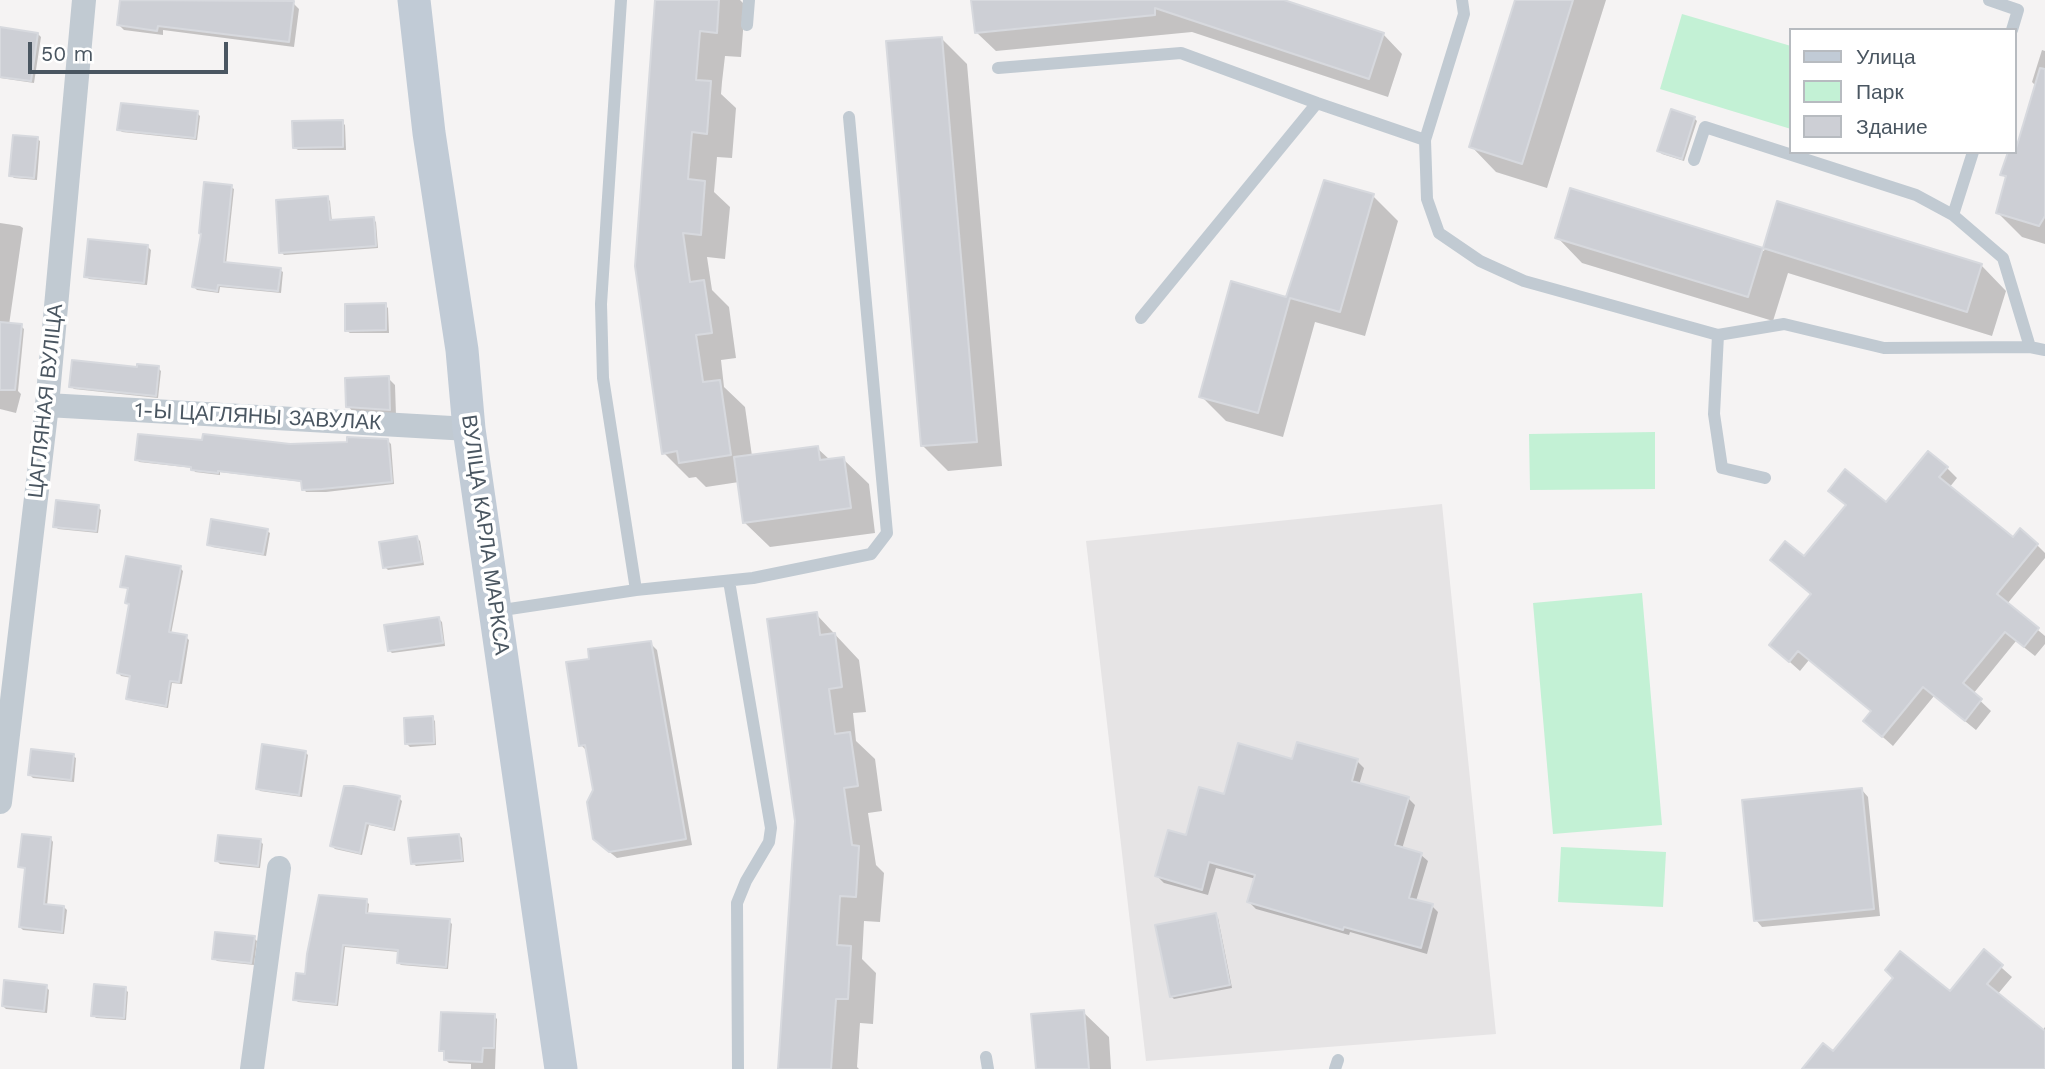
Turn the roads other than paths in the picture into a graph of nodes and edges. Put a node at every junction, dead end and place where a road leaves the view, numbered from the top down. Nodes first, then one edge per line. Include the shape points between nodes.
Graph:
1 (84, 0) edge
2 (414, 0) edge
3 (621, 0) edge
4 (749, 0) edge
5 (1462, 0) edge
6 (1989, 0) edge
7 (747, 25) dead end
8 (2013, 28) edge
9 (998, 68) dead end
10 (1317, 103) junction
11 (849, 117) dead end
12 (1425, 140) junction
13 (1972, 154) edge
14 (1693, 160) dead end
15 (1953, 215) junction
16 (1141, 318) dead end
17 (1718, 335) junction
18 (2030, 347) junction
19 (2045, 350) edge
20 (47, 405) junction
21 (469, 429) junction
22 (1765, 478) dead end
23 (729, 581) junction
24 (636, 590) junction
25 (495, 611) junction
26 (0, 802) edge
27 (279, 868) dead end
28 (252, 1069) edge
29 (561, 1069) edge
30 (738, 1069) edge

1 - 20 street, ЦАГЛЯНАЯ ВУЛІЦА
2 - 21 main road, ВУЛІЦА КАРЛА МАРКСА
3 - 24 lane via 601,304 603,378
4 - 7 lane
5 - 12 lane via 1464,14
6 - 8 lane via 2018,10
9 - 10 lane via 1181,53
10 - 12 lane
10 - 16 lane
11 - 23 lane via 887,533 871,554
12 - 17 lane via 1427,199 1439,233 1480,261 1524,281
13 - 15 lane
14 - 15 lane via 1705,127 1916,195
15 - 18 lane via 2003,258
17 - 18 lane via 1784,324 1884,348
17 - 22 lane via 1714,414 1722,468
18 - 19 lane
20 - 21 street, 1-Ы ЦАГЛЯНЫ ЗАВУЛАК
20 - 26 street, ЦАГЛЯНАЯ ВУЛІЦА
21 - 25 main road, ВУЛІЦА КАРЛА МАРКСА
23 - 24 lane
23 - 30 lane via 771,828 769,842 737,903
24 - 25 lane
25 - 29 main road, ВУЛІЦА КАРЛА МАРКСА
27 - 28 street

